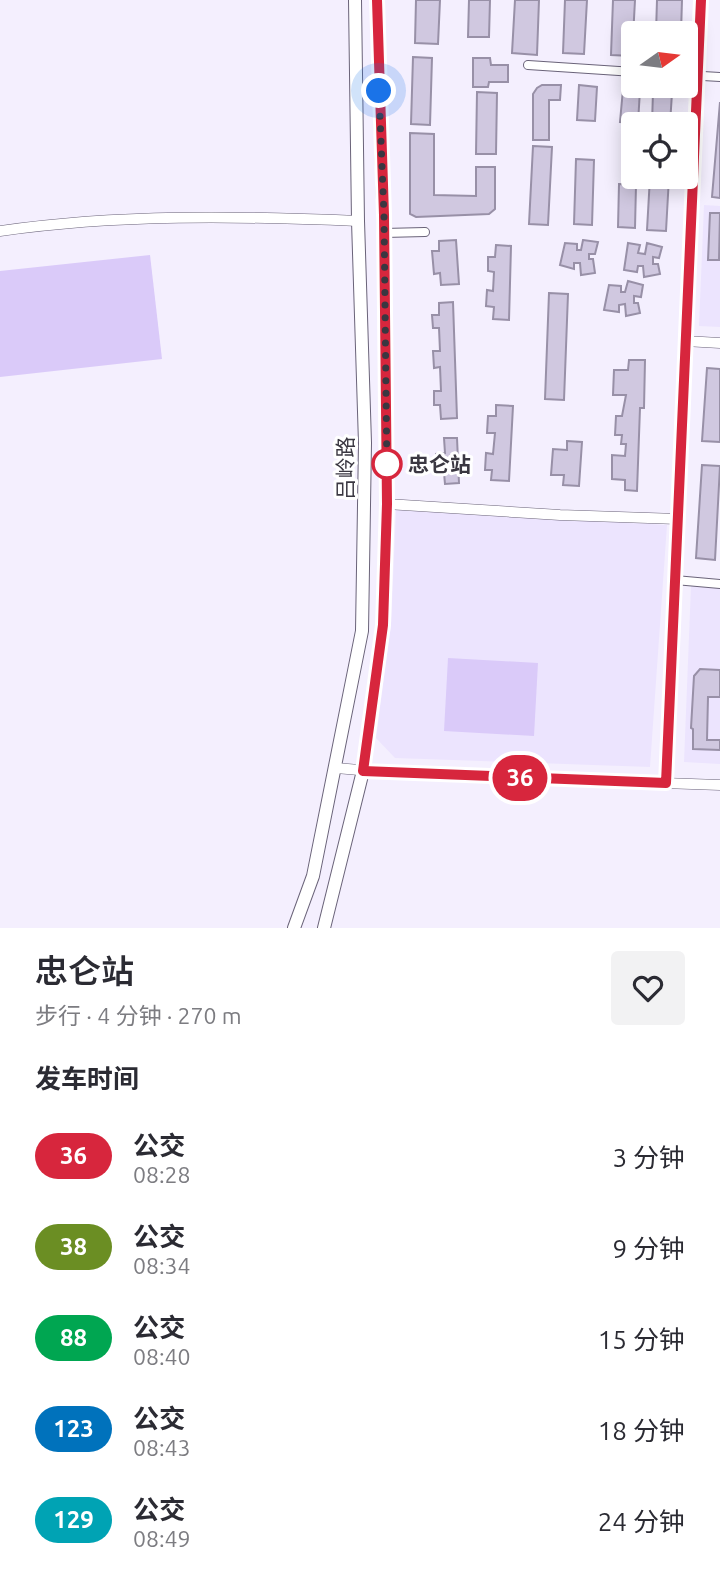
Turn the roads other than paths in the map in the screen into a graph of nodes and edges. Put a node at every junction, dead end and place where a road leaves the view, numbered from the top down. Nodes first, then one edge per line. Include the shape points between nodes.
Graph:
1 (353, 0) edge
2 (379, 0) edge
3 (701, 0) edge
4 (698, 22) edge
5 (528, 65) dead end
6 (621, 71) edge
7 (698, 75) edge
8 (720, 77) edge
9 (690, 98) edge
10 (358, 221) junction
11 (0, 231) edge
12 (425, 232) dead end
13 (384, 233) junction
14 (685, 341) junction
15 (720, 343) edge
16 (387, 504) junction
17 (678, 519) junction
18 (675, 580) junction
19 (720, 584) edge
20 (336, 768) junction
21 (363, 771) junction
22 (666, 783) junction
23 (720, 785) edge
24 (295, 928) edge
25 (324, 928) edge

1 - 10 main road, 吕岭路
2 - 13 main road, 吕岭路
3 - 4 street
5 - 6 street
7 - 8 street
9 - 14 street
10 - 11 street via 157,219
10 - 20 main road, 吕岭路 via 365,443 362,631
12 - 13 street
13 - 16 main road, 吕岭路
14 - 15 street
14 - 17 street
16 - 17 street
16 - 21 main road, 吕岭路 via 383,625
17 - 18 street
18 - 19 street
18 - 22 street
20 - 21 street
20 - 24 main road, 吕岭路 via 313,877
21 - 22 street
21 - 25 main road, 吕岭路
22 - 23 street

